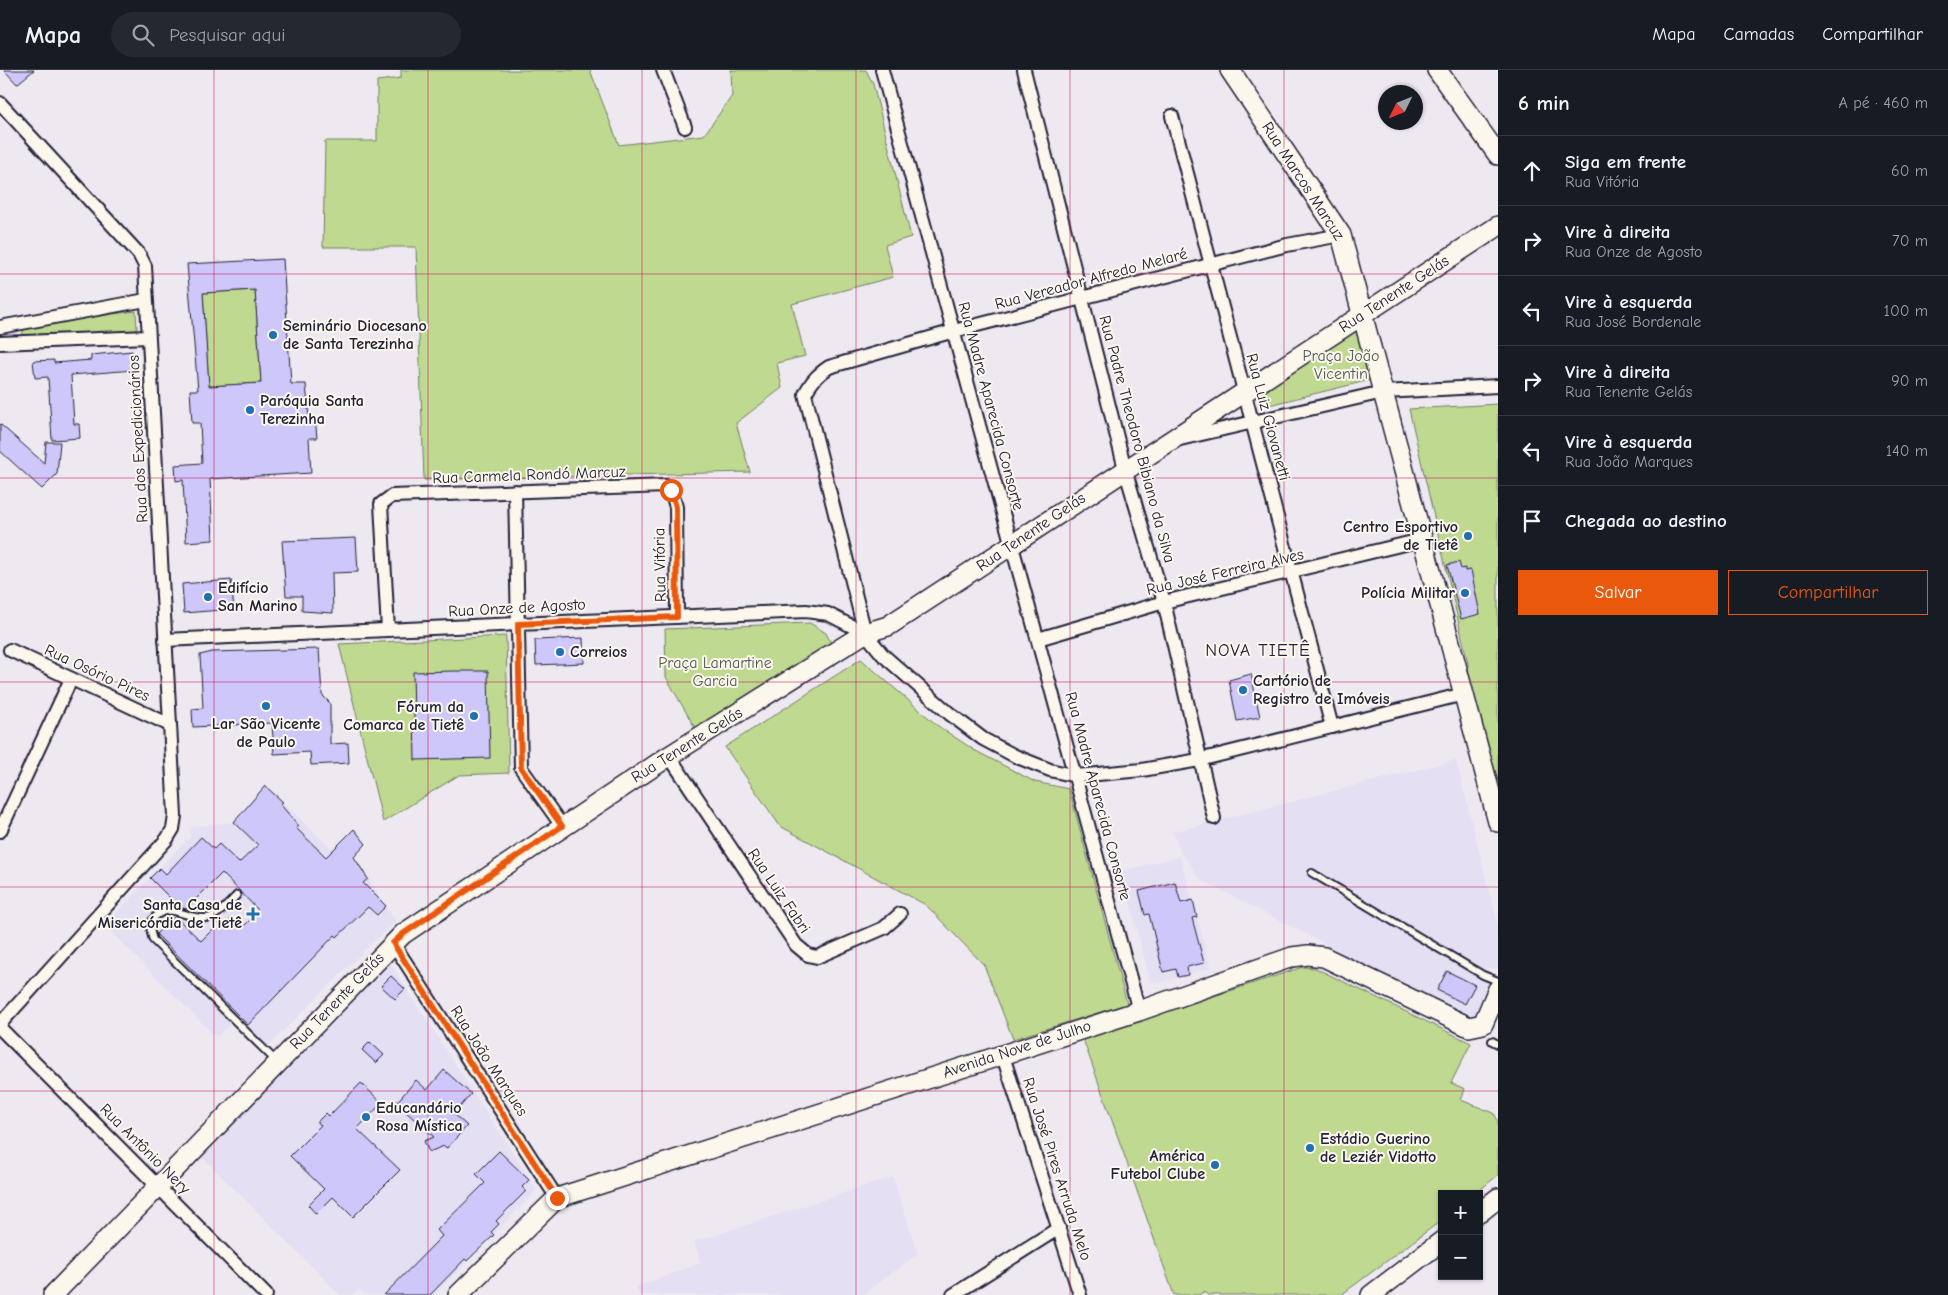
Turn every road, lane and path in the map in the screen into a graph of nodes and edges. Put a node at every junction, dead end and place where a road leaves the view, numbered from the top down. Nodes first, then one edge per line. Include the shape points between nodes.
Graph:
1 (663, 70) edge
2 (882, 70) edge
3 (1024, 70) edge
4 (1230, 70) edge
5 (1437, 70) edge
6 (0, 104) edge
7 (1172, 116) dead end
8 (686, 127) dead end
9 (1498, 155) edge
10 (1498, 226) edge
11 (1341, 235) junction
12 (1210, 264) junction
13 (1083, 297) junction
14 (146, 300) junction
15 (1362, 314) junction
16 (5, 326) edge
17 (954, 331) junction
18 (148, 336) junction
19 (1, 346) edge
20 (1498, 386) edge
21 (1244, 391) junction
22 (1383, 392) junction
23 (1253, 422) junction
24 (1168, 442) junction
25 (1125, 469) junction
26 (666, 486) joint
27 (515, 492) junction
28 (1421, 540) junction
29 (1012, 546) junction
30 (1293, 572) junction
31 (1164, 602) junction
32 (677, 617) junction
33 (518, 624) junction
34 (388, 630) junction
35 (865, 633) junction
36 (1038, 639) junction
37 (165, 640) junction
38 (10, 650) dead end
39 (71, 679) junction
40 (1464, 694) junction
41 (170, 725) junction
42 (1332, 727) junction
43 (669, 756) junction
44 (1200, 760) junction
45 (1076, 776) junction
46 (1214, 818) dead end
47 (1498, 822) edge
48 (562, 826) junction
49 (0, 831) edge
50 (1312, 873) dead end
51 (237, 895) dead end
52 (900, 914) dead end
53 (393, 943) junction
54 (1498, 981) edge
55 (1498, 989) edge
56 (1139, 1011) junction
57 (0, 1024) edge
58 (0, 1028) edge
59 (1002, 1053) junction
60 (278, 1062) junction
61 (159, 1185) junction
62 (557, 1198) junction
63 (1498, 1198) edge
64 (1483, 1210) edge
65 (1059, 1228) junction
66 (1438, 1244) edge
67 (53, 1295) edge
68 (266, 1295) edge
69 (458, 1295) edge
70 (953, 1295) edge
71 (1080, 1295) edge
72 (1371, 1295) edge

1 - 8 street
2 - 17 street, Rua Madre Aparecida Consorte
3 - 13 street, Rua Padre Theodoro Bibiano da Silva
4 - 11 street, Rua Marcos Marcuz
5 - 9 street
6 - 14 street, Rua dos Expedicionários via 139,254 145,266
7 - 12 street, Rua Luiz Giovanetti
10 - 15 street, Rua Tenente Gelás
11 - 12 street, Rua Vereador Alfredo Melaré
11 - 15 street, Rua Marcos Marcuz
12 - 13 street, Rua Vereador Alfredo Melaré
12 - 21 street, Rua Luiz Giovanetti
13 - 17 street, Rua Vereador Alfredo Melaré
13 - 25 street, Rua Padre Theodoro Bibiano da Silva
14 - 16 street
14 - 18 street, Rua dos Expedicionários
15 - 21 street, Rua Tenente Gelás
15 - 22 street, Rua Marcos Marcuz
16 - 19 street
17 - 29 street, Rua Madre Aparecida Consorte
17 - 35 street, Rua Vereador Alfredo Melaré via 829,367 810,384 805,394
18 - 19 street
18 - 37 street, Rua dos Expedicionários
20 - 22 street
21 - 23 street, Rua Luiz Giovanetti
21 - 24 street, Rua Tenente Gelás
22 - 23 street
22 - 28 street, Rua Marcos Marcuz
23 - 24 street
23 - 30 street, Rua Luiz Giovanetti
24 - 25 street, Rua Tenente Gelás
25 - 29 street, Rua Tenente Gelás
25 - 31 street, Rua Padre Theodoro Bibiano da Silva
26 - 27 street, Rua Carmela Rondó Marcuz
26 - 32 street, Rua Vitória via 671,490 676,507
27 - 33 street
27 - 34 street, Rua Carmela Rondó Marcuz via 392,496 381,504
28 - 30 street, Rua José Ferreira Alves
28 - 40 street, Rua Marcos Marcuz
29 - 35 street, Rua Tenente Gelás via 888,626
29 - 36 street, Rua Madre Aparecida Consorte
30 - 31 street, Rua José Ferreira Alves
30 - 42 street, Rua Luiz Giovanetti
31 - 36 street, Rua José Ferreira Alves
31 - 44 street, Rua Padre Theodoro Bibiano da Silva
32 - 33 street, Rua Onze de Agosto
32 - 35 street, Rua Onze de Agosto via 806,611 828,614
33 - 34 street, Rua Onze de Agosto
33 - 48 street via 521,768
34 - 37 street, Rua Onze de Agosto
35 - 43 street, Rua Tenente Gelás
35 - 45 street via 882,655 983,739 1050,770
36 - 45 street, Rua Madre Aparecida Consorte
37 - 41 street, Rua dos Expedicionários
38 - 39 street, Rua Osório Pires
39 - 41 street, Rua Osório Pires
39 - 49 street
40 - 42 street
40 - 47 street, Rua Marcos Marcuz
41 - 57 street, Rua dos Expedicionários via 173,829
42 - 44 street
43 - 48 street, Rua Tenente Gelás
43 - 52 street, Rua Luiz Fabri via 796,945 808,955 817,957 884,928
44 - 45 street
44 - 46 street, Rua Padre Theodoro Bibiano da Silva
45 - 56 street, Rua Madre Aparecida Consorte
48 - 53 street, Rua Tenente Gelás
50 - 54 lane
51 - 60 lane via 218,913 206,918 164,910 154,918 149,929 153,940
53 - 60 street, Rua Tenente Gelás
53 - 62 street, Rua João Marques
55 - 56 street, Avenida Nove de Julho via 1483,1024 1469,1027 1349,968 1308,955 1237,975
56 - 59 street, Avenida Nove de Julho
58 - 61 street, Rua Antônio Nery
59 - 62 street, Avenida Nove de Julho
59 - 65 street, Rua José Pires Arruda Melo
60 - 61 street, Rua Tenente Gelás
61 - 67 street, Rua Tenente Gelás
61 - 68 street, Rua Antônio Nery
62 - 69 street
63 - 64 street
65 - 70 street
65 - 71 street, Rua José Pires Arruda Melo
66 - 72 street

